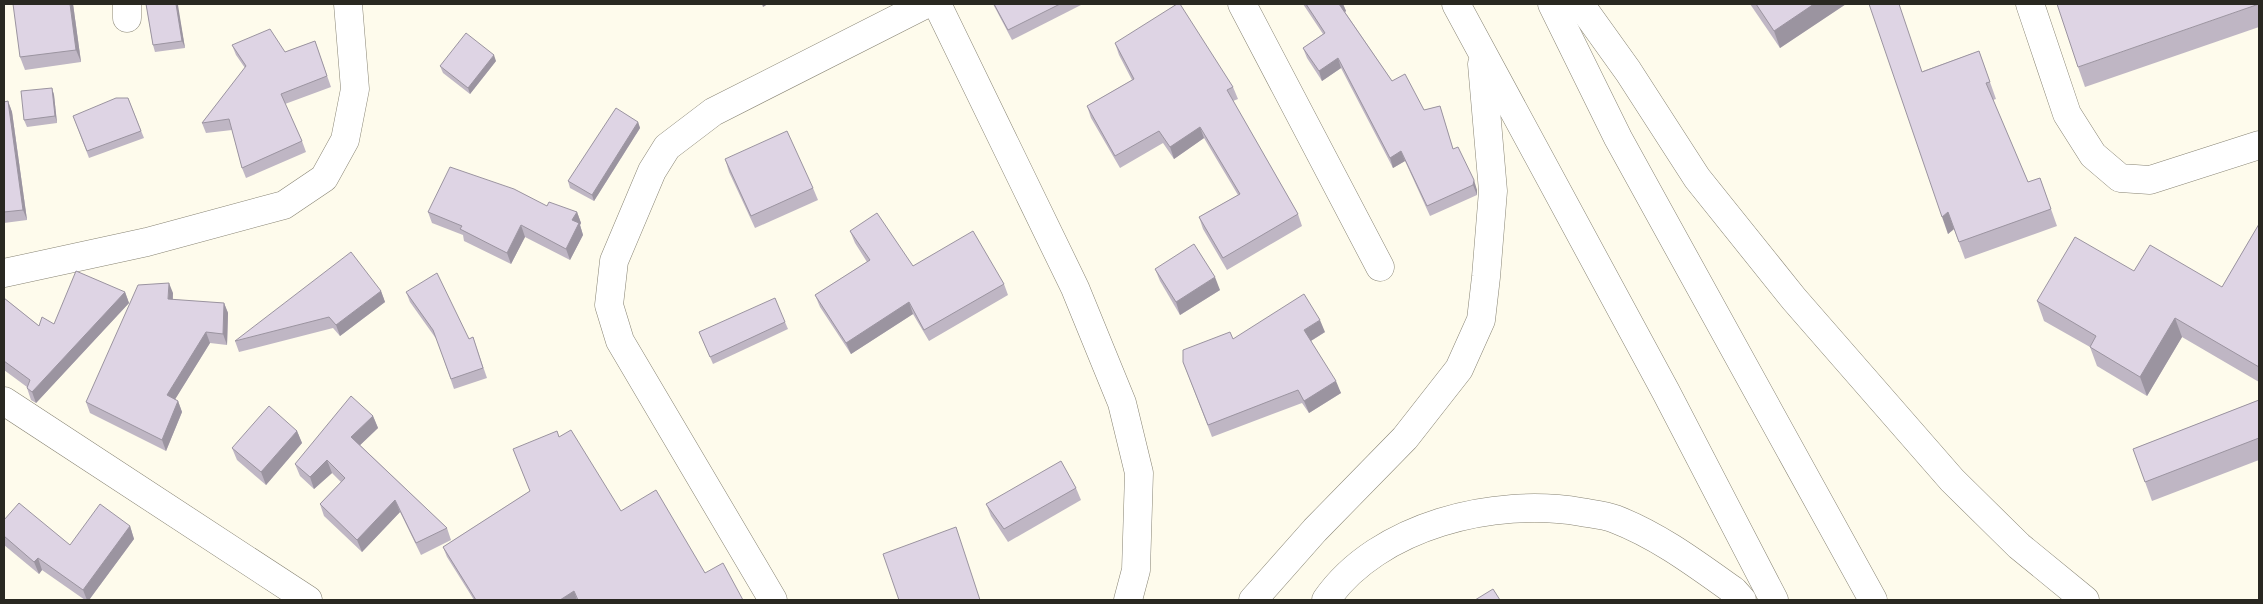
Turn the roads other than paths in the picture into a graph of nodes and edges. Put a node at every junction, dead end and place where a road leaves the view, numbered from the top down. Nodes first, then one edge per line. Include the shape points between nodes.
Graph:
1 (348, 4) edge
2 (926, 4) edge
3 (937, 4) edge
4 (1242, 4) edge
5 (1456, 4) edge
6 (1552, 4) edge
7 (1580, 4) edge
8 (2030, 4) edge
9 (1481, 53) junction
10 (2259, 145) edge
11 (1380, 267) dead end
12 (4, 273) edge
13 (4, 402) edge
14 (297, 598) edge
15 (773, 600) edge
16 (1128, 600) edge
17 (1253, 600) edge
18 (1326, 600) edge
19 (1742, 600) edge
20 (1774, 600) edge
21 (1873, 600) edge
22 (2085, 600) edge

1 - 12 main road via 355,89 345,140 324,178 284,205 147,242
2 - 15 main road via 713,112 667,147 652,171 614,261 610,305 620,341
3 - 16 main road via 1075,288 1122,403 1140,473 1136,570
4 - 11 main road
5 - 9 main road
6 - 21 main road via 1618,138
7 - 22 main road via 1697,178 1794,299 1952,480 2019,546
8 - 10 main road via 2067,114 2093,155 2120,178 2150,180
9 - 17 main road via 1493,191 1481,320 1459,369 1405,438 1315,530
9 - 20 main road via 1666,392
13 - 14 main road
18 - 19 main road via 1334,588 1373,555 1423,527 1500,508 1557,508 1613,518 1672,547

